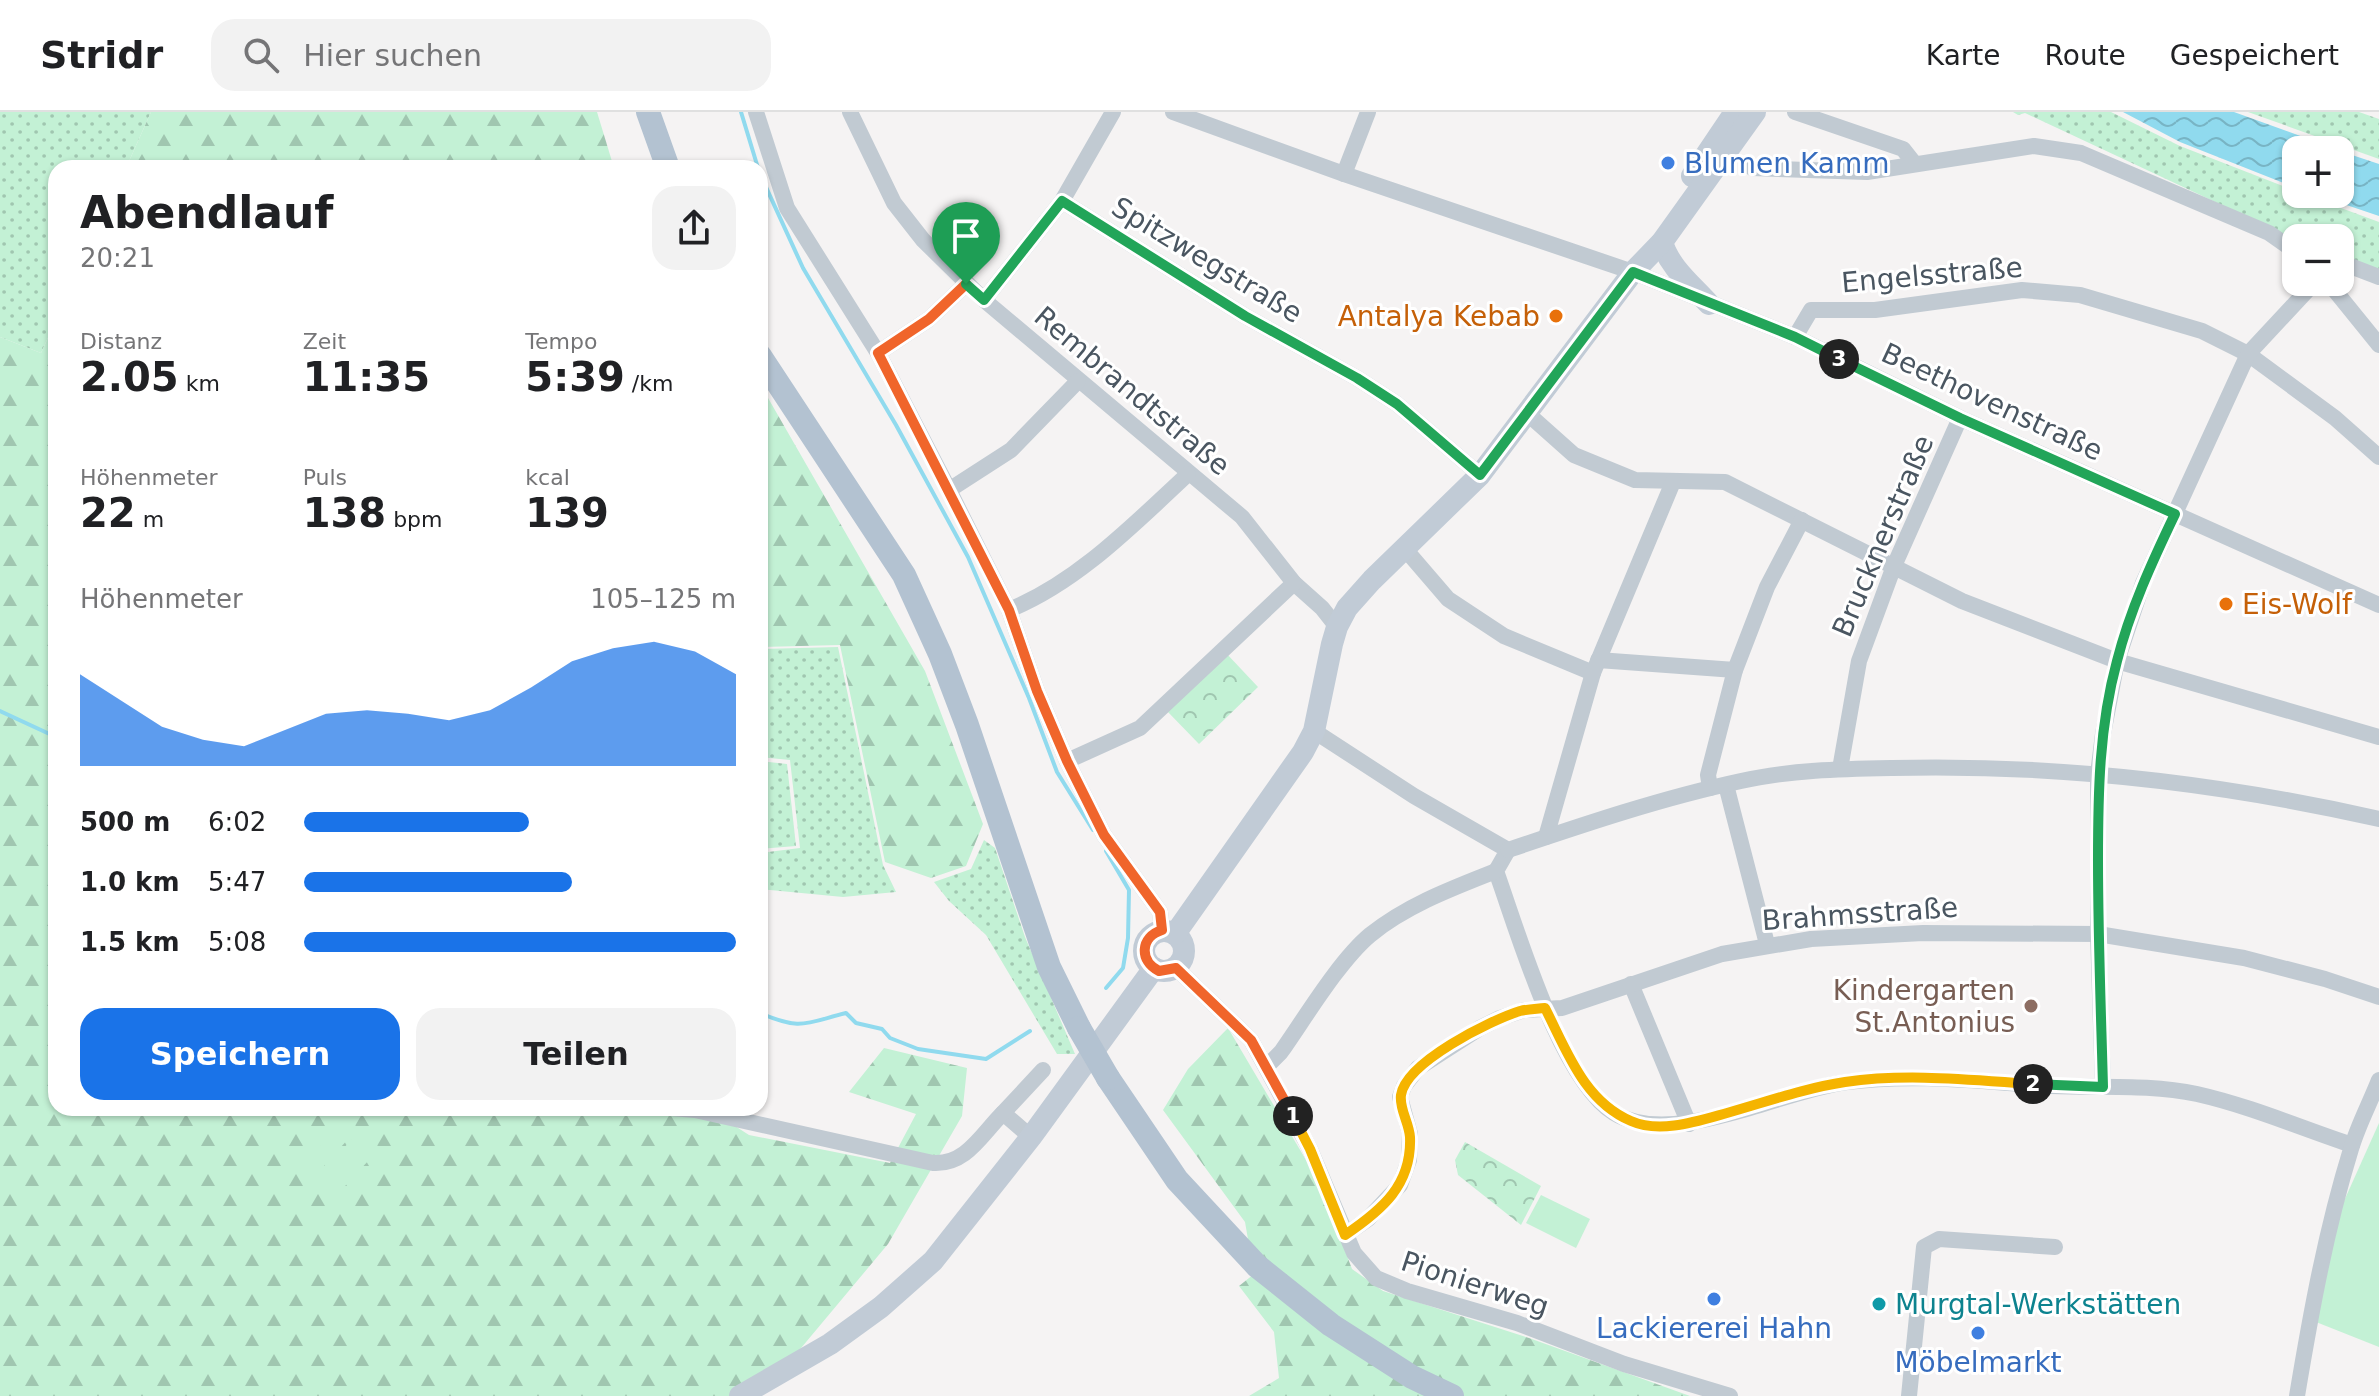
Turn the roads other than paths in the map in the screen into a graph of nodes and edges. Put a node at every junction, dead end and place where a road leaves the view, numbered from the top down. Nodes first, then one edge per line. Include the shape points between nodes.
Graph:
1 (648, 112) edge
2 (756, 112) edge
3 (850, 112) edge
4 (1113, 112) edge
5 (1173, 112) edge
6 (1368, 112) edge
7 (1735, 112) edge
8 (1755, 112) edge
9 (1795, 112) edge
10 (665, 160) edge
11 (1914, 163) junction
12 (1752, 168) dead end
13 (1344, 174) junction
14 (1062, 201) junction
15 (1662, 242) junction
16 (2282, 242) edge
17 (2354, 269) edge
18 (1633, 272) junction
19 (2379, 277) edge
20 (966, 284) junction
21 (2302, 296) edge
22 (2339, 296) edge
23 (984, 300) junction
24 (1709, 304) junction
25 (1795, 337) junction
26 (2379, 345) edge
27 (882, 350) junction
28 (2248, 354) junction
29 (768, 368) edge
30 (1078, 381) junction
31 (1528, 414) junction
32 (1960, 418) junction
33 (2379, 457) edge
34 (1188, 474) junction
35 (1480, 475) junction
36 (1673, 482) junction
37 (949, 490) junction
38 (2175, 514) junction
39 (1802, 520) junction
40 (1405, 549) junction
41 (1894, 566) junction
42 (1294, 583) junction
43 (2379, 605) edge
44 (1009, 610) junction
45 (1337, 627) junction
46 (2117, 661) junction
47 (1596, 666) junction
48 (1735, 670) junction
49 (1314, 731) junction
50 (2379, 737) edge
51 (1067, 761) junction
52 (1840, 769) junction
53 (2098, 774) junction
54 (1718, 786) junction
55 (2379, 819) edge
56 (1546, 837) junction
57 (1508, 850) junction
58 (1496, 871) junction
59 (1169, 932) junction
60 (2098, 934) junction
61 (1767, 944) junction
62 (1165, 968) junction
63 (1631, 984) junction
64 (2379, 997) edge
65 (1545, 1008) junction
66 (1267, 1066) junction
67 (1043, 1070) dead end
68 (2379, 1080) edge
69 (2103, 1087) junction
70 (1003, 1113) junction
71 (722, 1116) edge
72 (1689, 1124) junction
73 (1031, 1137) junction
74 (2352, 1145) junction
75 (1345, 1235) junction
76 (2055, 1247) dead end
77 (740, 1396) edge
78 (1452, 1396) edge
79 (1730, 1396) edge
80 (1909, 1396) edge
81 (2297, 1396) edge

1 - 10 main road
2 - 27 street via 787,208
3 - 20 street, Rembrandtstraße via 894,203
4 - 14 street
5 - 13 street, Beethovenstraße
6 - 13 street
7 - 18 street
8 - 15 street
9 - 11 street via 1903,149
11 - 12 street via 1867,172
11 - 16 street via 2034,146 2081,153
13 - 18 street, Beethovenstraße
14 - 23 street
14 - 35 street, Spitzwegstraße via 1397,404
15 - 18 street
15 - 24 street via 1676,269
17 - 19 street
18 - 24 street, Beethovenstraße
18 - 31 street
20 - 23 street, Rembrandtstraße
20 - 27 street via 929,319
21 - 28 street
22 - 26 street
23 - 30 street, Rembrandtstraße
24 - 25 street, Beethovenstraße
25 - 28 street, Engelsstraße via 1811,310 1875,310 2022,290 2080,295 2202,331
25 - 32 street, Beethovenstraße
27 - 37 street
28 - 33 street, Engelsstraße
28 - 38 street
29 - 78 main road, bridge via 904,575 967,725 1049,967 1108,1078 1177,1180 1257,1266 1331,1325
30 - 34 street, Rembrandtstraße
30 - 37 street via 1011,450
31 - 35 street
31 - 36 street via 1574,455 1635,480
32 - 38 street, Beethovenstraße
32 - 41 street, Brucknerstraße
34 - 42 street, Rembrandtstraße via 1242,517
34 - 44 street via 1101,554
35 - 40 street
36 - 39 street via 1725,482
36 - 47 street
37 - 44 street
38 - 43 street, Beethovenstraße
38 - 46 street via 2143,583
39 - 41 street
39 - 48 street via 1767,587
40 - 45 street via 1347,608
40 - 47 street via 1448,599 1504,636
41 - 46 street via 1962,601
41 - 52 street, Brucknerstraße via 1859,661
42 - 45 street, Rembrandtstraße
42 - 51 street via 1140,728
44 - 51 street
45 - 49 street
46 - 50 street
46 - 53 street
47 - 48 street
47 - 56 street
48 - 54 street via 1708,775
49 - 57 street
49 - 59 street
51 - 59 street via 1104,835
52 - 53 street via 1948,767
52 - 54 street
53 - 55 street via 2313,804
53 - 60 street
54 - 56 street
54 - 61 street
56 - 57 street
57 - 58 street
58 - 65 street
58 - 66 street via 1447,890 1369,935
59 - 62 street via 1180,938 1185,950 1184,957
59 - 62 street via 1151,935 1144,946 1145,959
60 - 61 street, Brahmsstraße via 1923,933
60 - 64 street, Brahmsstraße via 2244,958
60 - 69 street
61 - 63 street, Brahmsstraße
62 - 66 street, Pionierweg via 1251,1040
62 - 73 street
63 - 65 street, Brahmsstraße via 1562,1008
63 - 72 street
65 - 72 street via 1598,1101 1635,1123
65 - 75 street, Brahmsstraße via 1500,1018 1418,1068 1400,1097 1410,1134 1409,1160 1400,1185
66 - 75 street, Pionierweg via 1310,1149
67 - 70 street
68 - 74 street
69 - 72 street via 1933,1077 1862,1080
69 - 74 street via 2169,1090 2222,1100
70 - 71 street via 961,1158 948,1164
70 - 73 street
73 - 77 street via 933,1261 830,1344
74 - 81 street via 2319,1268
75 - 79 street, Pionierweg via 1376,1278 1407,1291
76 - 80 street via 1939,1239 1924,1247

